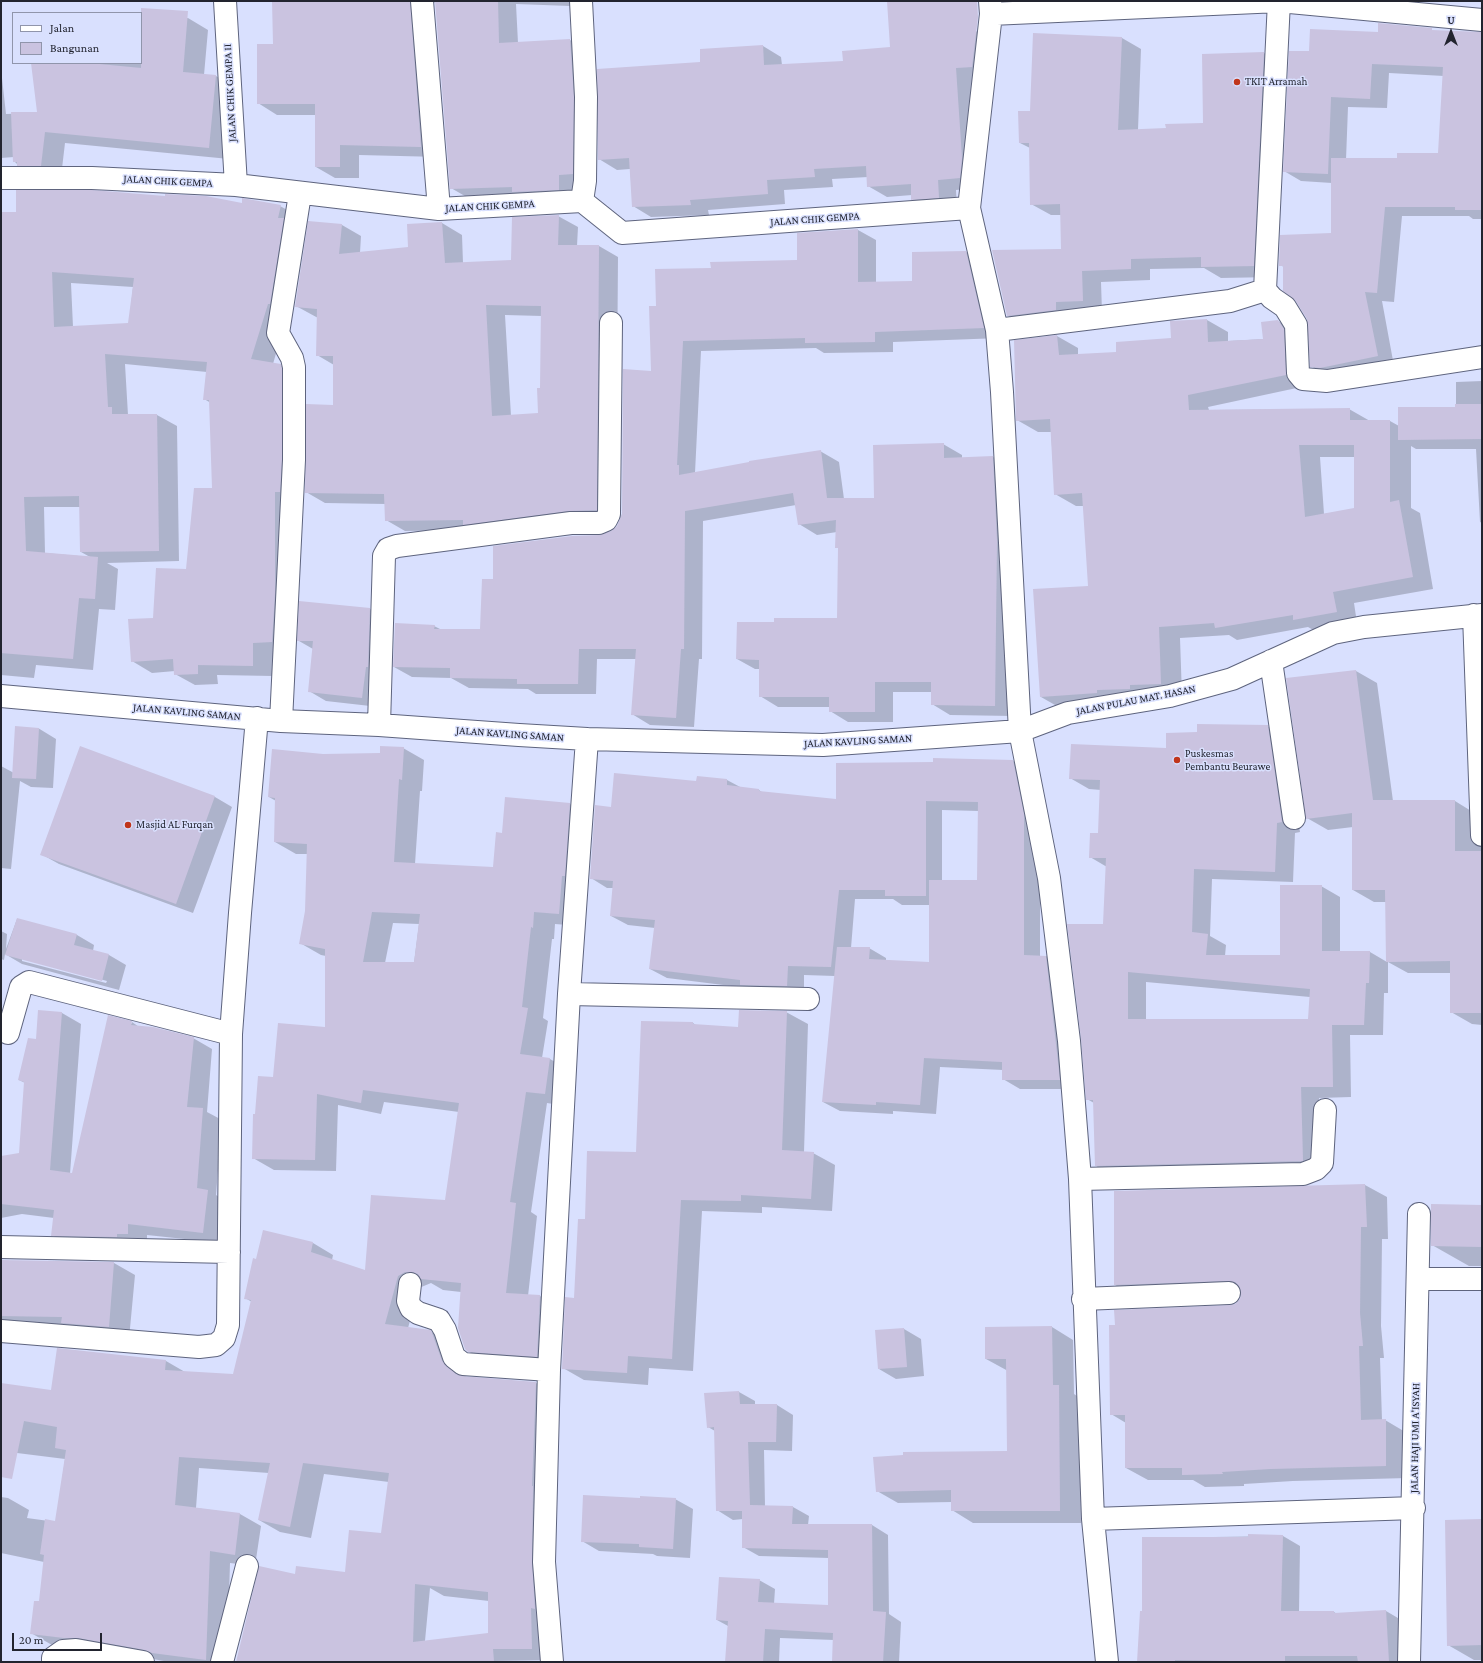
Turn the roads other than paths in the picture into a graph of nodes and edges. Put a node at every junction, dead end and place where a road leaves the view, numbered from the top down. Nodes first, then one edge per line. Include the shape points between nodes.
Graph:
1 (225, 1) edge
2 (422, 1) edge
3 (581, 1) edge
4 (1279, 1) edge
5 (1164, 3) edge
6 (990, 8) edge
7 (1482, 20) edge
8 (1, 178) edge
9 (236, 185) junction
10 (300, 194) junction
11 (582, 201) junction
12 (969, 208) junction
13 (439, 209) junction
14 (1265, 290) junction
15 (611, 323) dead end
16 (997, 330) junction
17 (1482, 357) edge
18 (1478, 615) edge
19 (1271, 661) junction
20 (1, 696) edge
21 (257, 718) junction
22 (281, 721) junction
23 (380, 725) junction
24 (1020, 731) junction
25 (587, 739) junction
26 (1294, 818) dead end
27 (1482, 835) edge
28 (568, 994) junction
29 (808, 999) dead end
30 (8, 1033) dead end
31 (231, 1034) junction
32 (1325, 1110) dead end
33 (1080, 1179) junction
34 (1420, 1214) dead end
35 (1, 1247) edge
36 (229, 1252) junction
37 (1418, 1279) junction
38 (1482, 1279) edge
39 (410, 1284) dead end
40 (1229, 1293) dead end
41 (1083, 1299) junction
42 (1, 1331) edge
43 (549, 1370) junction
44 (1414, 1508) junction
45 (1093, 1519) junction
46 (248, 1566) dead end
47 (54, 1662) edge
48 (143, 1662) edge
49 (222, 1662) edge
50 (552, 1662) edge
51 (1107, 1662) edge
52 (1409, 1662) edge

1 - 9 street, JALAN CHIK GEMPA II
2 - 13 street
3 - 11 street via 586,97 585,181
4 - 5 street
4 - 7 street
4 - 14 street
5 - 6 street
6 - 12 street
8 - 9 street, JALAN CHIK GEMPA via 92,178
9 - 10 street, JALAN CHIK GEMPA
10 - 13 street, JALAN CHIK GEMPA
10 - 22 street via 278,333 292,358 294,368 294,460
11 - 12 street, JALAN CHIK GEMPA via 622,233
11 - 13 street, JALAN CHIK GEMPA
12 - 16 street
14 - 16 street via 1230,301
14 - 17 street via 1285,307 1296,325 1298,373 1303,379 1327,381
15 - 23 street via 609,514 606,520 599,523 571,524 388,549 384,556
16 - 24 street
18 - 19 street, JALAN PULAU MAT. HASAN via 1364,627 1333,633
18 - 27 street
19 - 24 street, JALAN PULAU MAT. HASAN via 1232,680 1170,696 1068,713
19 - 26 street
20 - 21 street, JALAN KAVLING SAMAN
21 - 22 street, JALAN KAVLING SAMAN
21 - 31 street
22 - 23 street, JALAN KAVLING SAMAN
23 - 25 street, JALAN KAVLING SAMAN
24 - 25 street, JALAN KAVLING SAMAN via 823,745
24 - 33 street via 1049,878 1069,1042
25 - 28 street
28 - 29 street
28 - 43 street
30 - 31 street via 21,987 29,982
31 - 36 street
32 - 33 street via 1322,1163 1316,1169 1303,1174
33 - 41 street
34 - 37 street, JALAN HAJI UMI A'ISYAH
35 - 36 street
36 - 42 street via 228,1325 224,1338 216,1345 199,1347
37 - 38 street
37 - 44 street, JALAN HAJI UMI A'ISYAH
39 - 43 street via 408,1302 411,1308 439,1320 446,1330 454,1357 463,1364
40 - 41 street
41 - 45 street
43 - 50 street via 544,1562
44 - 45 street
44 - 52 street, JALAN HAJI UMI A'ISYAH
45 - 51 street
46 - 49 street
47 - 48 street via 54,1658 63,1651 76,1650

